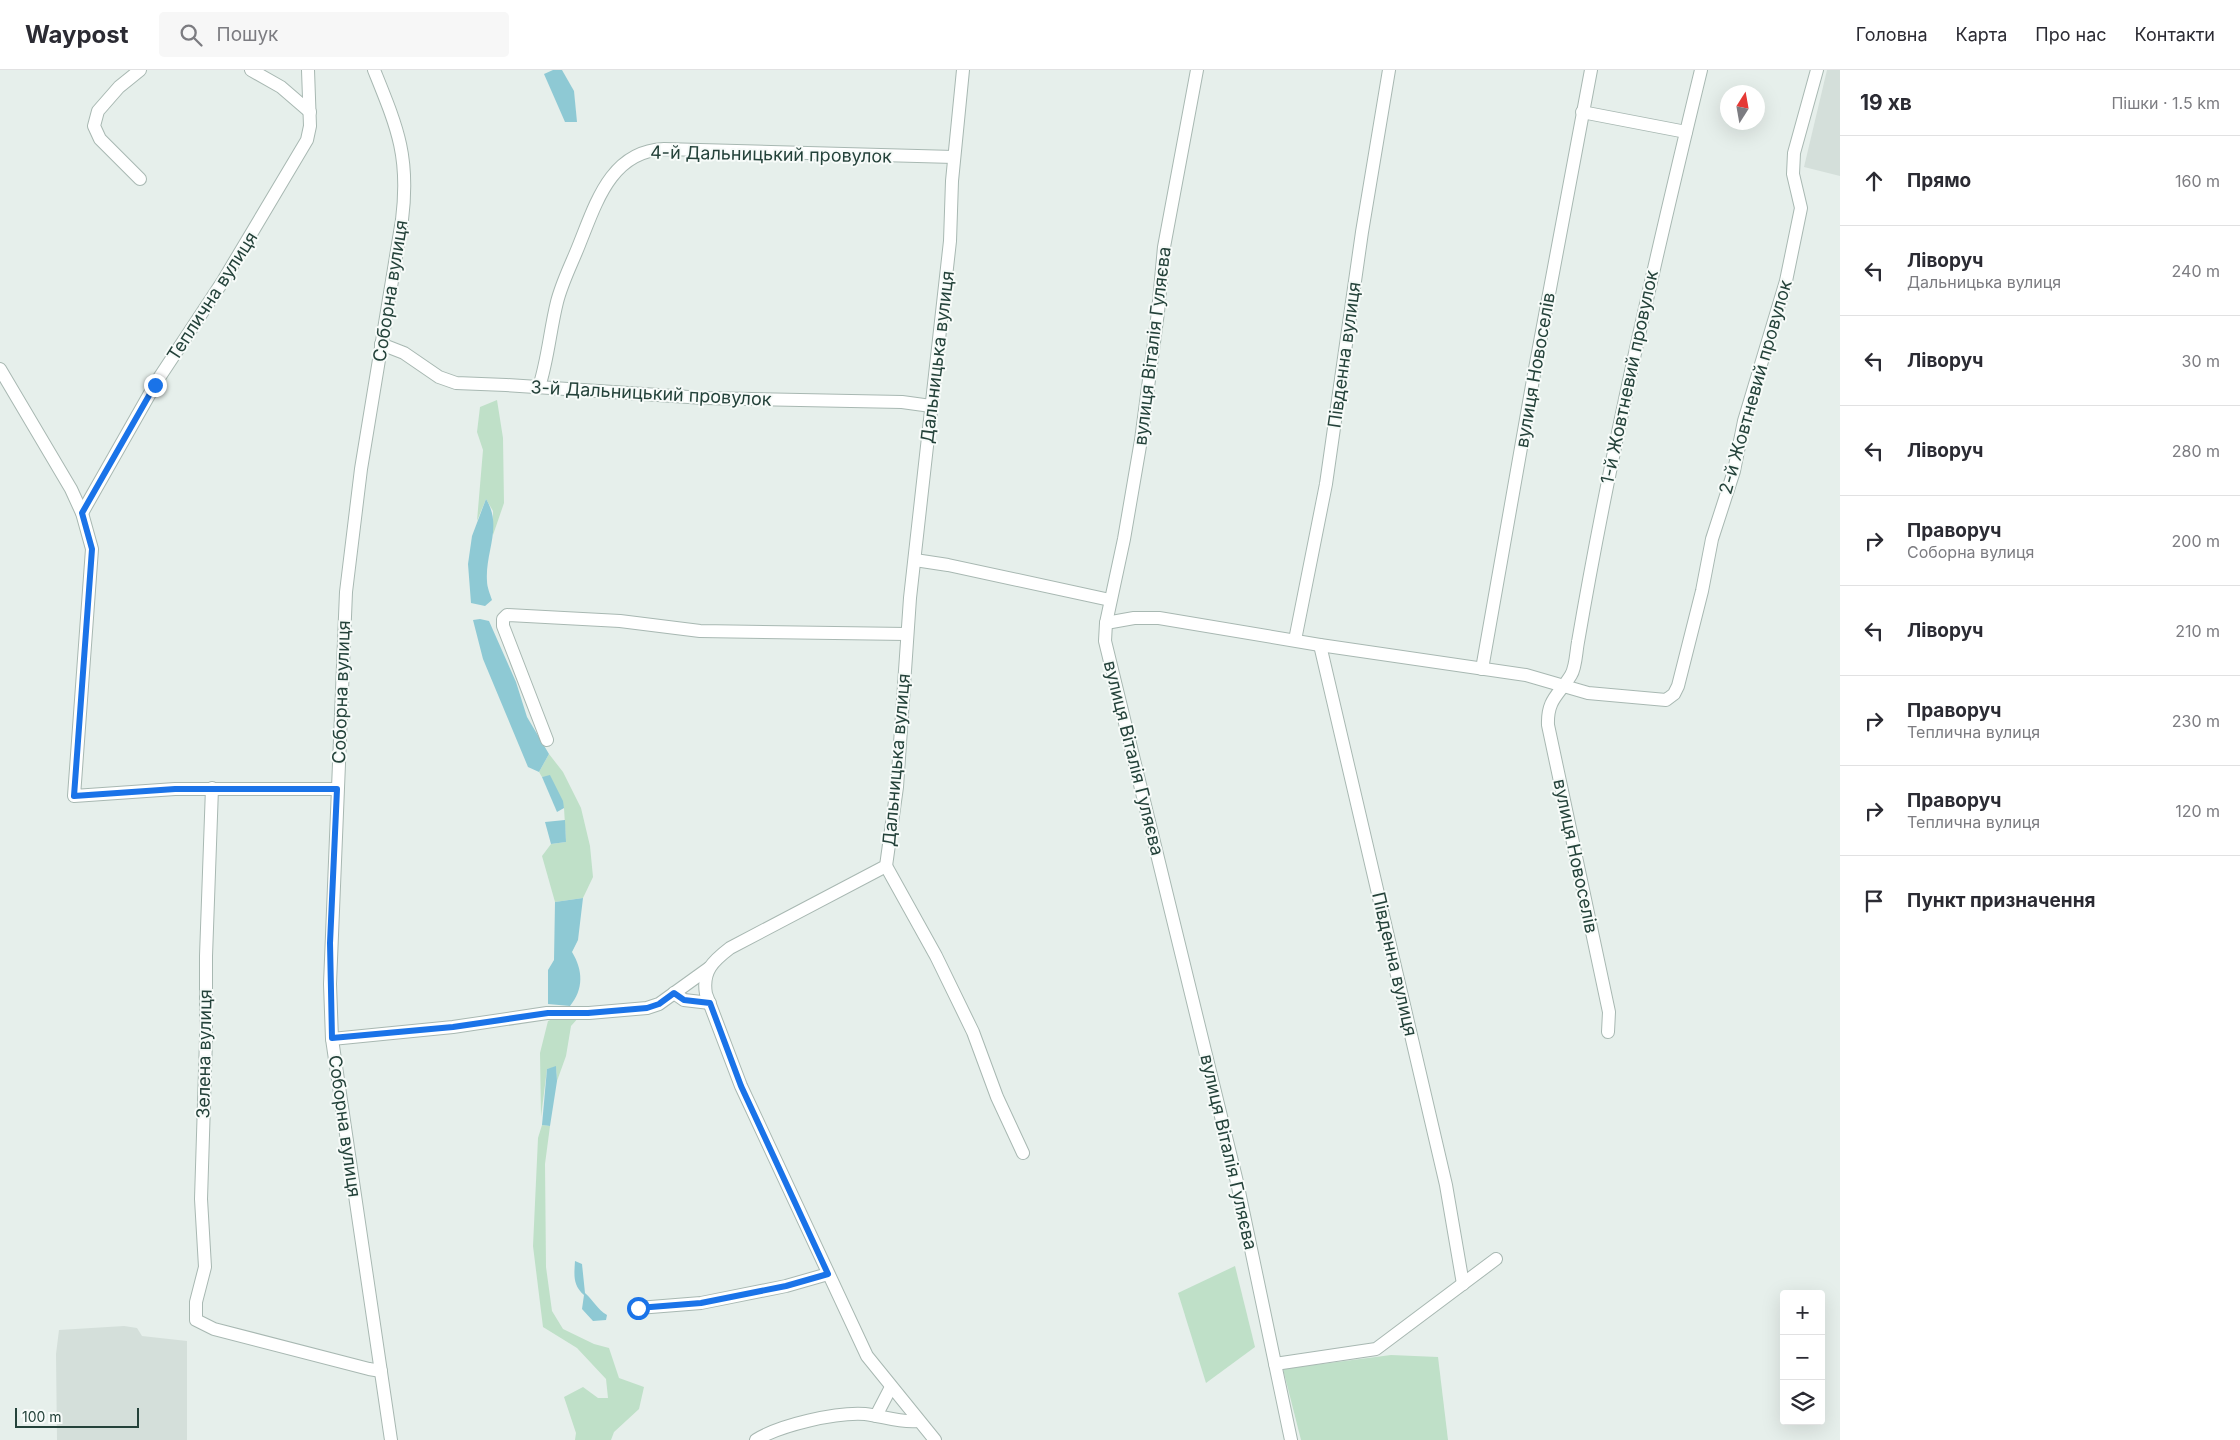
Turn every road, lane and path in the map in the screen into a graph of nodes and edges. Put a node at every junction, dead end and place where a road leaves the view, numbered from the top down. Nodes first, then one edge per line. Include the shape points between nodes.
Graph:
1 (140, 70) edge
2 (252, 70) edge
3 (308, 70) edge
4 (374, 70) edge
5 (963, 70) edge
6 (1197, 70) edge
7 (1389, 70) edge
8 (1591, 70) edge
9 (1701, 70) edge
10 (1817, 70) edge
11 (310, 112) junction
12 (1582, 112) junction
13 (1686, 132) junction
14 (954, 157) junction
15 (140, 179) dead end
16 (381, 344) junction
17 (0, 369) edge
18 (539, 388) junction
19 (931, 406) junction
20 (82, 513) junction
21 (915, 560) junction
22 (1110, 600) junction
23 (1106, 623) junction
24 (907, 634) junction
25 (1295, 640) junction
26 (1320, 645) junction
27 (1482, 670) junction
28 (1565, 684) junction
29 (547, 740) dead end
30 (212, 788) junction
31 (337, 789) junction
32 (886, 866) junction
33 (708, 968) junction
34 (674, 993) junction
35 (710, 1003) junction
36 (1608, 1032) dead end
37 (332, 1038) junction
38 (1023, 1153) dead end
39 (1496, 1259) dead end
40 (828, 1274) junction
41 (1463, 1284) junction
42 (638, 1308) dead end
43 (1275, 1364) junction
44 (381, 1371) junction
45 (891, 1387) junction
46 (876, 1416) junction
47 (918, 1421) junction
48 (391, 1440) edge
49 (756, 1440) edge
50 (935, 1440) edge
51 (1291, 1440) edge

1 - 15 street via 98,111 94,126 100,139
2 - 11 street via 280,87
3 - 11 street, Теплична вулиця
4 - 16 street, Соборна вулиця via 397,129 405,166 402,220
5 - 14 street, Дальницька вулиця
6 - 22 street, вулиця Віталія Гуляєва via 1164,247 1141,440
7 - 25 street, Південна вулиця via 1326,484
8 - 12 street, вулиця Новоселів
9 - 13 street, 1-й Жовтневий провулок
10 - 28 street, 2-й Жовтневий провулок via 1794,153 1793,174 1801,208 1786,281 1744,421 1734,471 1712,538 1678,686 1666,700 1588,693
11 - 20 street, Теплична вулиця via 309,134 302,150 223,281 157,381
12 - 13 street
12 - 27 street, вулиця Новоселів
13 - 28 street, 1-й Жовтневий провулок via 1625,392 1572,673
14 - 18 street, 4-й Дальницький провулок via 664,149 643,151 634,156 616,172 595,205 558,299 548,358
14 - 19 street, Дальницька вулиця via 950,241
16 - 18 street, 3-й Дальницький провулок via 404,353 448,381
16 - 31 street, Соборна вулиця via 346,592
17 - 20 street via 66,479
18 - 19 street, 3-й Дальницький провулок via 704,398 902,402
19 - 21 street, Дальницька вулиця
20 - 30 street via 92,549 74,796
21 - 22 street
21 - 24 street, Дальницька вулиця
22 - 23 street, вулиця Віталія Гуляєва
23 - 25 street via 1159,618
23 - 43 street, вулиця Віталія Гуляєва via 1105,641 1235,1172
24 - 29 street via 700,631 620,621 507,615 503,626
24 - 32 street, Дальницька вулиця via 896,796
25 - 26 street
26 - 27 street
26 - 41 street, Південна вулиця via 1446,1185
27 - 28 street
28 - 36 street, вулиця Новоселів via 1551,701 1548,725 1609,1012
30 - 31 street
30 - 44 street, Зелена вулиця via 201,1188 205,1267 196,1302 196,1320 214,1329
31 - 37 street, Соборна вулиця via 330,943
32 - 33 street, Дальницька вулиця via 730,948
32 - 38 street via 936,956 973,1032 997,1097
33 - 34 street, Дальницька вулиця
33 - 35 street via 705,985
34 - 35 street via 684,1000
34 - 37 street, Дальницька вулиця via 647,1008 548,1013 453,1027
35 - 40 street via 741,1086
37 - 44 street, Соборна вулиця
39 - 41 street
40 - 42 street via 701,1303
40 - 45 street via 867,1356
41 - 43 street via 1376,1349
43 - 51 street, вулиця Віталія Гуляєва
44 - 48 street, Соборна вулиця
45 - 46 street
45 - 47 street
46 - 47 street
46 - 49 street via 839,1416 786,1426
47 - 50 street

